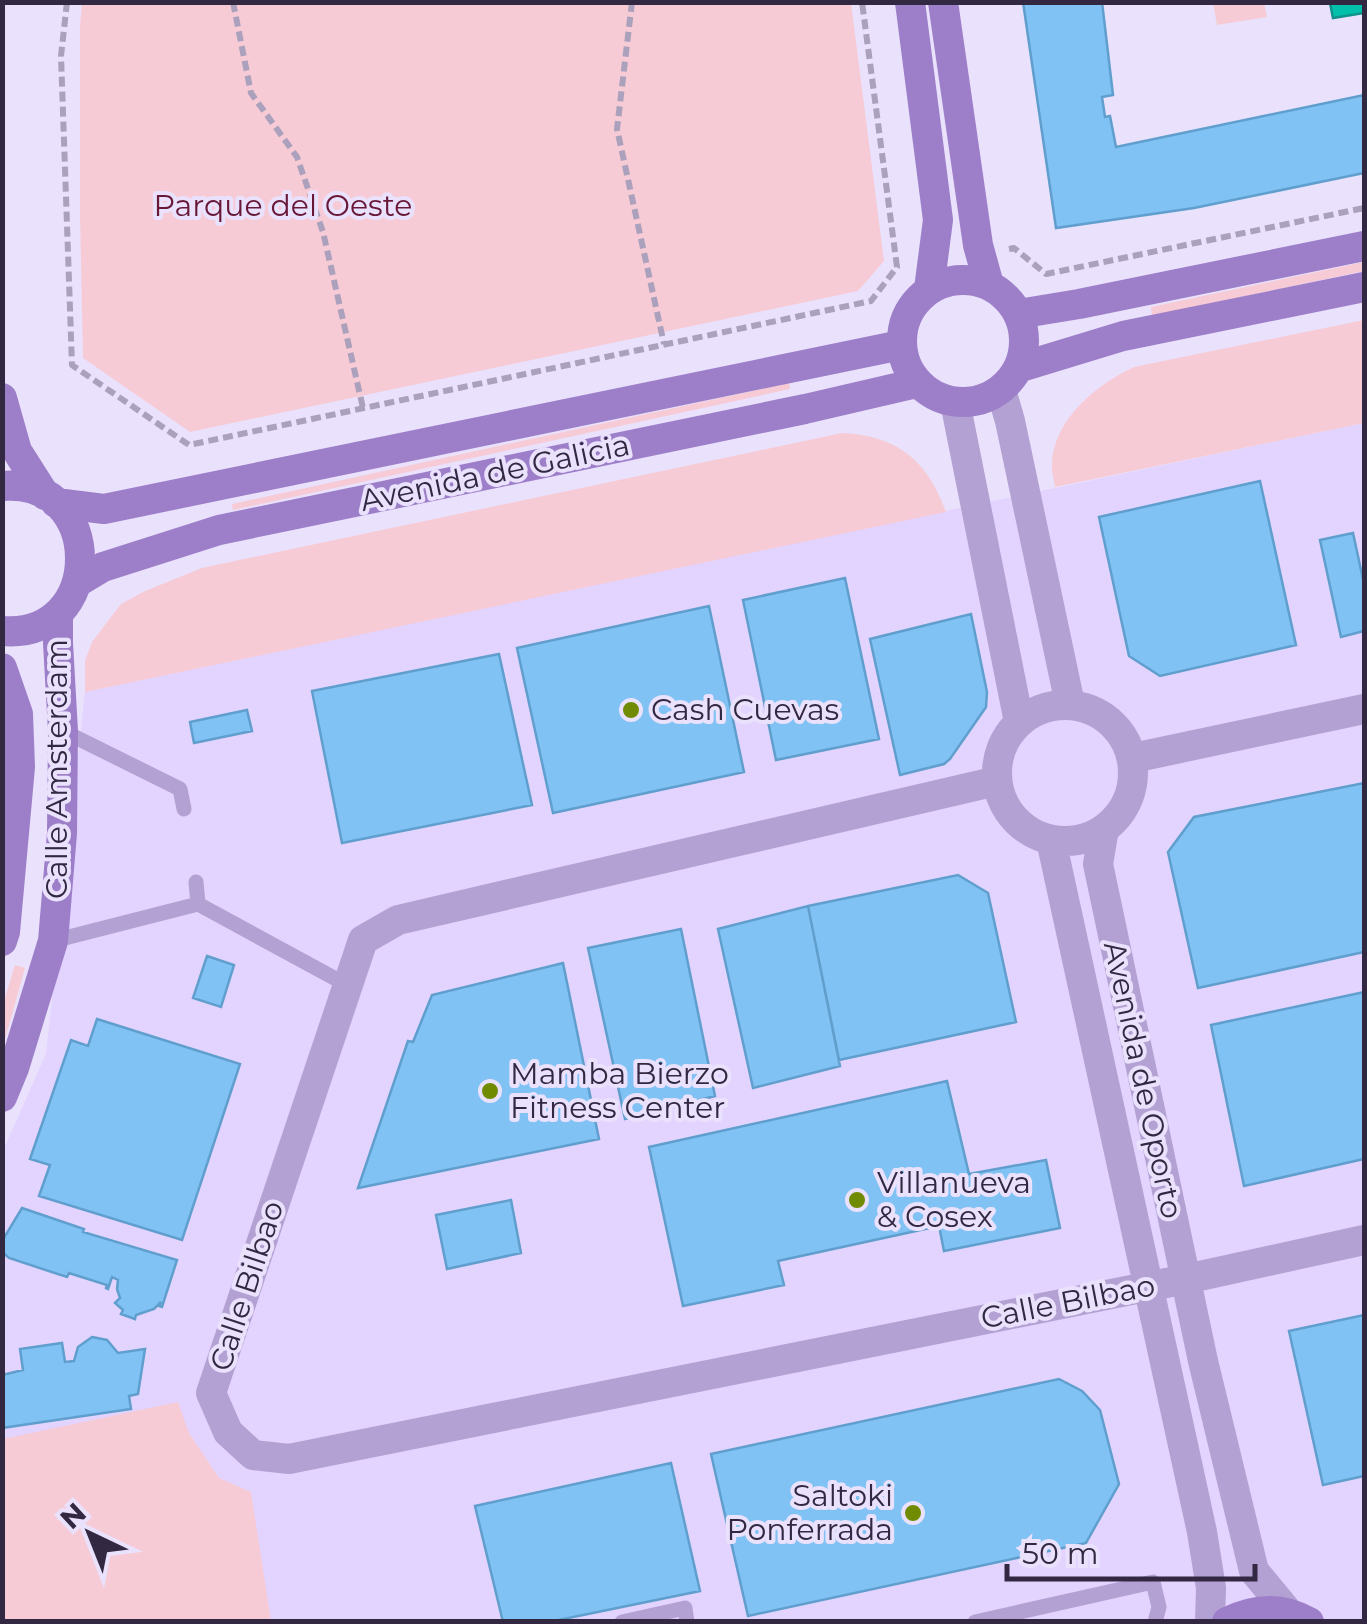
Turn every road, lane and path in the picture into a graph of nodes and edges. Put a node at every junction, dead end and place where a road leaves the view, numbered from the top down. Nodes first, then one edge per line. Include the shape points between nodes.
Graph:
1 (67, 2) edge
2 (233, 2) edge
3 (632, 2) edge
4 (862, 2) edge
5 (910, 2) edge
6 (943, 2) edge
7 (1364, 208) edge
8 (978, 245) junction
9 (1364, 246) edge
10 (989, 285) junction
11 (1364, 287) edge
12 (929, 289) junction
13 (1018, 314) junction
14 (664, 344) junction
15 (901, 346) junction
16 (1009, 379) junction
17 (918, 383) junction
18 (2, 398) edge
19 (955, 402) junction
20 (363, 408) junction
21 (2, 486) edge
22 (50, 499) junction
23 (78, 582) junction
24 (58, 613) junction
25 (2, 631) edge
26 (2, 668) edge
27 (1070, 704) junction
28 (1364, 708) edge
29 (1019, 722) junction
30 (64, 731) junction
31 (1132, 758) junction
32 (997, 782) junction
33 (184, 809) dead end
34 (1104, 829) junction
35 (1050, 840) junction
36 (196, 882) dead end
37 (198, 904) junction
38 (3, 935) edge
39 (54, 941) junction
40 (347, 985) junction
41 (2, 1096) edge
42 (1364, 1240) edge
43 (1186, 1279) junction
44 (1147, 1286) junction
45 (1298, 1617) edge
46 (622, 1622) edge
47 (687, 1622) edge
48 (974, 1622) edge
49 (1155, 1622) edge
50 (1210, 1622) edge
51 (1227, 1622) edge

1 - 20 path via 61,56 72,365 189,445
2 - 20 path via 251,93 297,156 324,232
3 - 14 path via 617,129
4 - 14 path via 897,267 871,301
5 - 12 main road via 938,220
6 - 8 main road
7 - 8 path via 1046,274 1014,248 1001,252
8 - 10 main road
9 - 13 main road
10 - 12 main road via 968,280
10 - 13 main road
11 - 16 main road via 1123,336
12 - 15 main road via 908,314
13 - 16 main road via 1023,355
14 - 20 path
15 - 17 main road
15 - 22 main road, Avenida de Galicia via 104,509
16 - 19 main road via 986,398
16 - 27 street via 1010,421
17 - 19 main road
17 - 23 main road, Avenida de Galicia via 220,530 103,567
18 - 22 main road via 18,451
19 - 29 street
21 - 22 main road, Avenida de Galicia via 29,488
22 - 23 main road via 79,539
23 - 24 main road
24 - 25 main road via 38,626
24 - 30 main road, Calle Amsterdam
26 - 38 main road, Calle Amsterdam via 18,714 20,767
27 - 29 street via 1034,711
27 - 31 street via 1110,721
28 - 31 street
29 - 32 street via 1001,748
30 - 33 lane via 180,789
30 - 39 main road, Calle Amsterdam
31 - 34 street via 1130,798
32 - 35 street via 1014,819
32 - 40 street, Calle Bilbao via 398,920 362,940
34 - 35 street via 1088,838
34 - 43 street, Avenida de Oporto via 1098,864
35 - 44 street, Avenida de Oporto
36 - 37 lane
37 - 39 lane
37 - 40 lane
39 - 41 main road, Calle Amsterdam
40 - 44 street, Calle Bilbao via 211,1393 228,1432 253,1454 289,1458
42 - 43 street, Calle Bilbao
43 - 44 street, Calle Bilbao
43 - 45 street, Avenida de Oporto via 1254,1571
44 - 50 street, Avenida de Oporto via 1202,1532
45 - 51 main road via 1266,1610
46 - 47 lane via 685,1608
48 - 49 lane via 1153,1582

